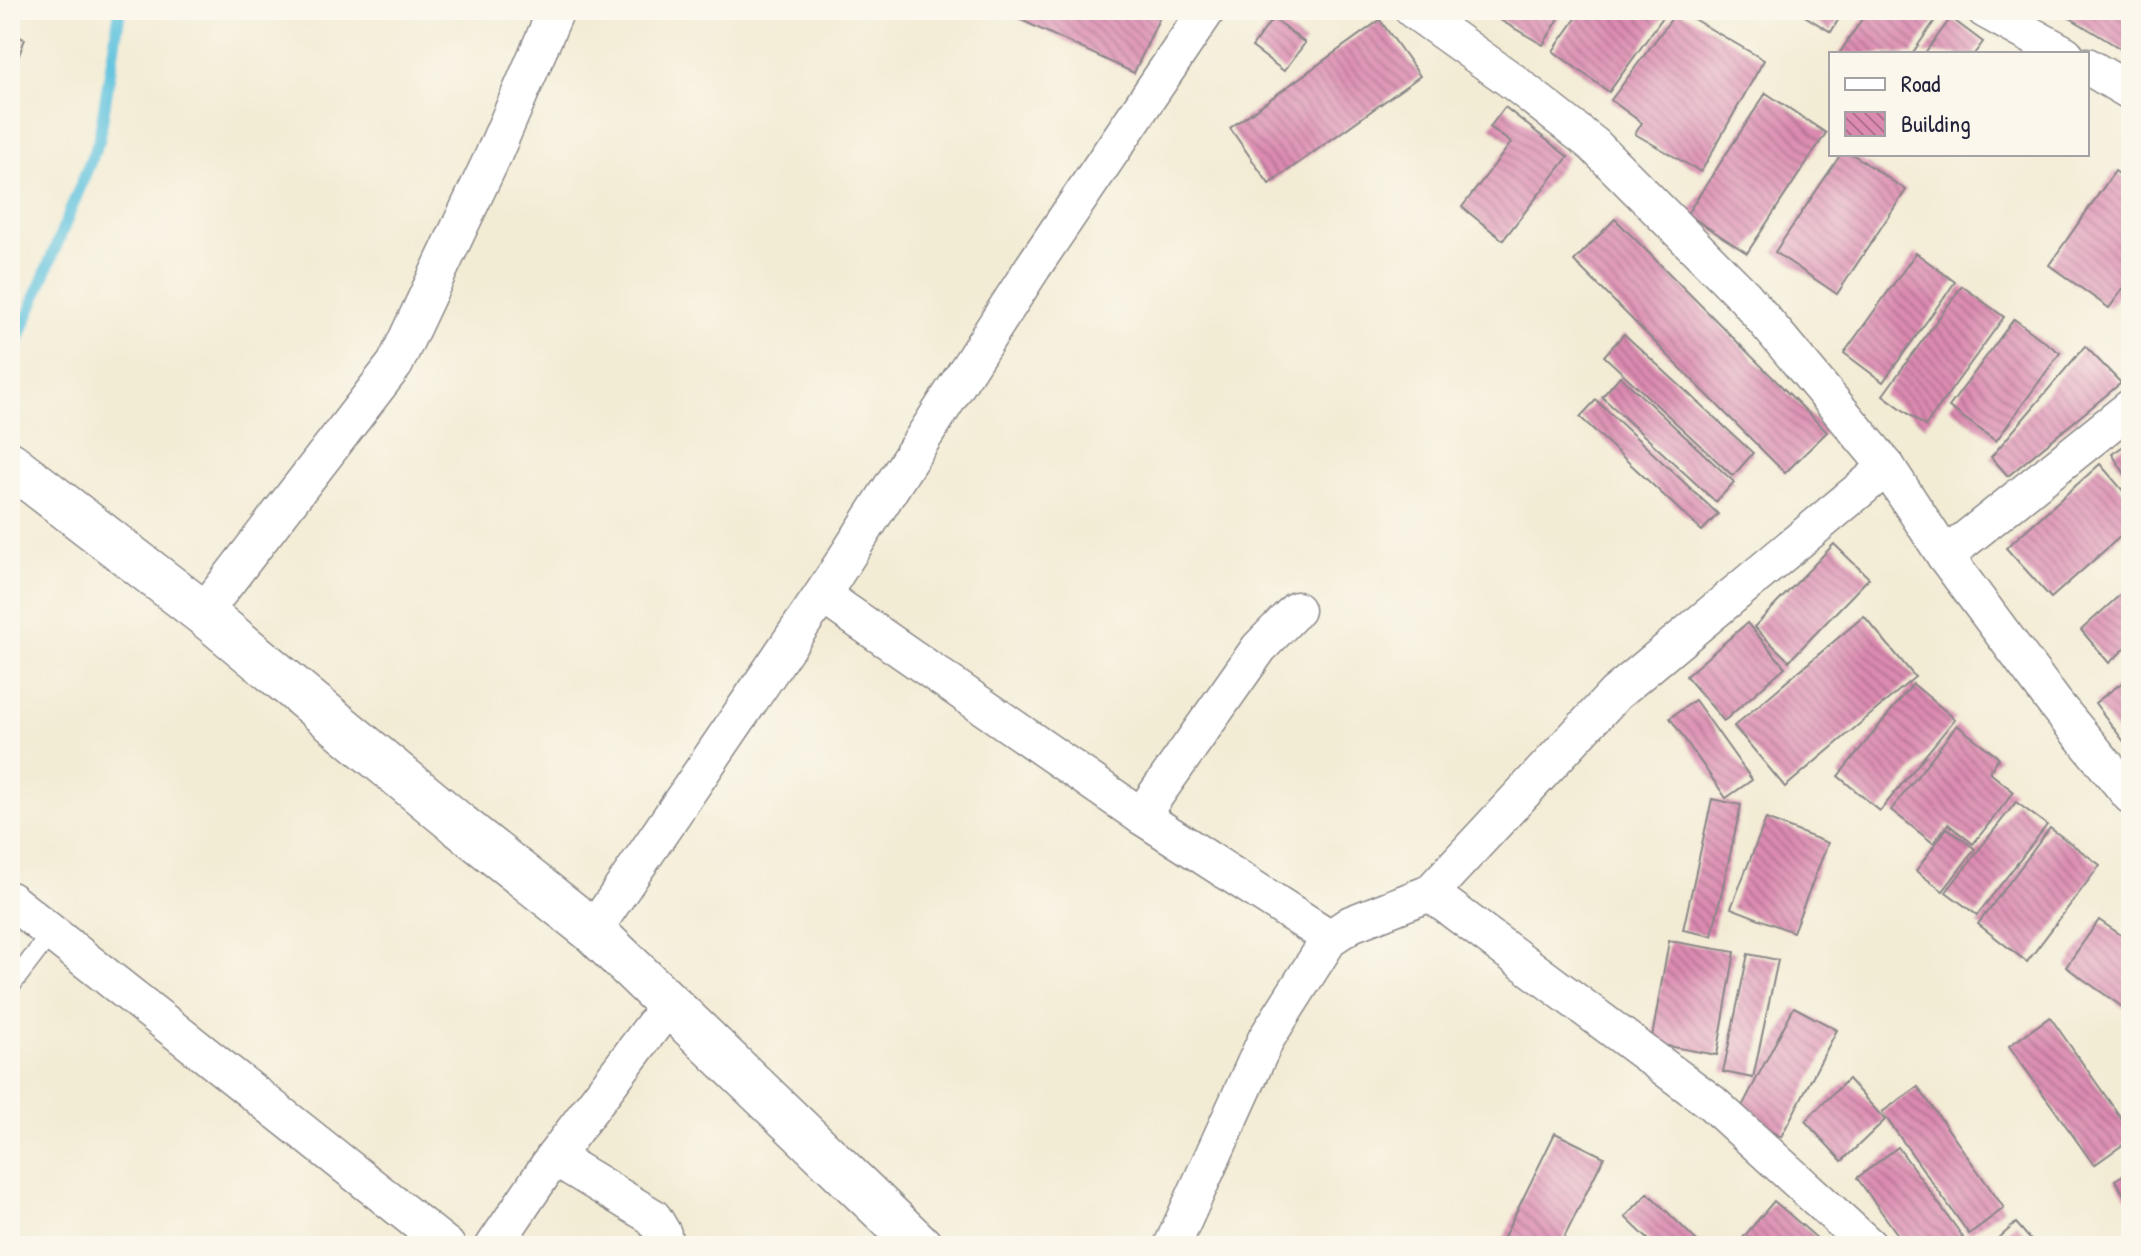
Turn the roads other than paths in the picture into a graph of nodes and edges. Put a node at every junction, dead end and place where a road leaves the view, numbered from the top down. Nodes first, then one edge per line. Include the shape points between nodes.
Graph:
1 (556, 10) edge
2 (1207, 10) edge
3 (1413, 10) edge
4 (1985, 10) edge
5 (2061, 52) edge
6 (2089, 67) edge
7 (2131, 92) edge
8 (2131, 407) edge
9 (10, 464) edge
10 (1887, 467) junction
11 (1945, 556) junction
12 (822, 595) junction
13 (1296, 610) dead end
14 (203, 613) junction
15 (2131, 796) edge
16 (1141, 816) junction
17 (1430, 893) junction
18 (10, 900) edge
19 (593, 931) junction
20 (51, 933) junction
21 (1330, 938) junction
22 (10, 987) edge
23 (668, 1006) junction
24 (554, 1157) junction
25 (447, 1246) edge
26 (494, 1246) edge
27 (661, 1246) edge
28 (920, 1246) edge
29 (1172, 1246) edge
30 (1869, 1246) edge

1 - 14 street via 395,364
2 - 12 street via 1033,267
3 - 10 street via 1594,145 1745,297
4 - 5 street
6 - 7 street
8 - 11 street
9 - 14 street
10 - 11 street
10 - 17 street via 1615,694
11 - 15 street
12 - 16 street
12 - 19 street
13 - 16 street via 1259,648
14 - 19 street
16 - 21 street
17 - 21 street via 1351,924
17 - 30 street via 1712,1103
18 - 20 street
19 - 23 street
20 - 22 lane
20 - 25 street
21 - 29 street via 1266,1039
23 - 24 street
23 - 28 street
24 - 26 street
24 - 27 street via 653,1217 663,1234

